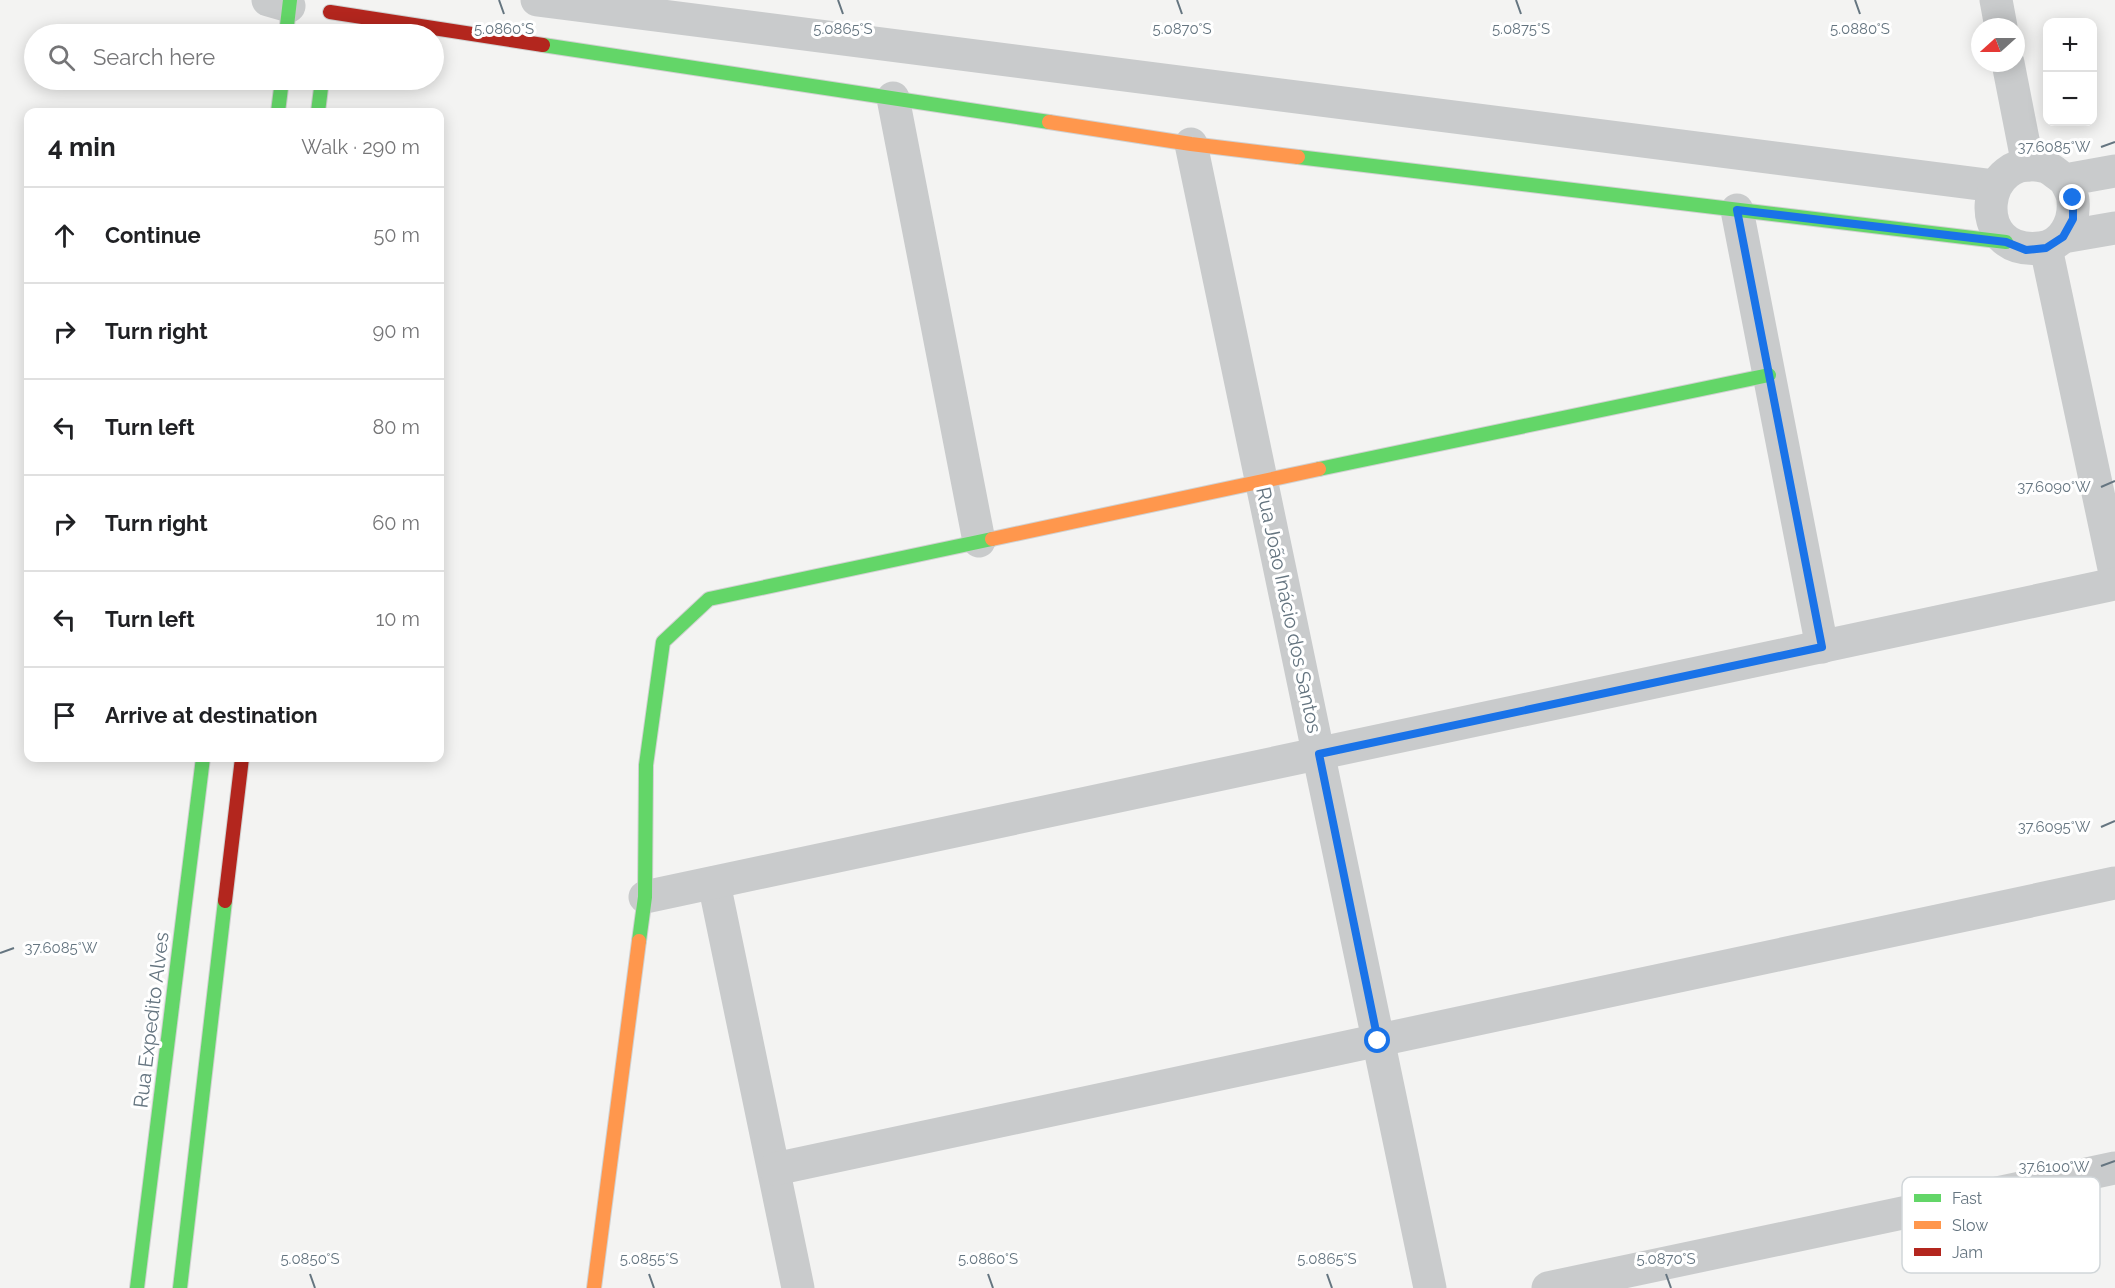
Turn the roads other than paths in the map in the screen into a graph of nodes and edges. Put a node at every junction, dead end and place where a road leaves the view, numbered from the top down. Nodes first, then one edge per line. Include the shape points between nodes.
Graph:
1 (537, 0) edge
2 (1996, 0) edge
3 (330, 12) edge
4 (1999, 18) edge
5 (409, 24) edge
6 (444, 29) edge
7 (2010, 72) edge
8 (281, 90) edge
9 (321, 90) edge
10 (893, 98) junction
11 (278, 108) edge
12 (318, 108) edge
13 (1191, 144) junction
14 (2028, 165) junction
15 (2115, 171) edge
16 (2065, 180) junction
17 (1995, 186) junction
18 (1737, 210) junction
19 (2115, 228) edge
20 (2006, 242) junction
21 (2054, 242) junction
22 (1769, 375) junction
23 (1262, 481) junction
24 (979, 542) junction
25 (2115, 573) edge
26 (2115, 584) edge
27 (1822, 647) junction
28 (1319, 754) junction
29 (203, 762) edge
30 (242, 762) edge
31 (714, 883) junction
32 (2115, 883) edge
33 (645, 897) junction
34 (1378, 1041) junction
35 (775, 1168) junction
36 (2115, 1168) edge
37 (2072, 1177) edge
38 (1902, 1213) edge
39 (137, 1288) edge
40 (180, 1288) edge
41 (594, 1288) edge
42 (798, 1288) edge
43 (1430, 1288) edge
44 (1548, 1288) edge

1 - 17 street
2 - 4 street
3 - 5 street
6 - 10 street
7 - 14 street
8 - 11 street
9 - 12 street
10 - 13 street
10 - 24 street
13 - 18 street
13 - 23 street, Rua João Inácio dos Santos
14 - 16 street via 2048,167
14 - 17 street via 2009,171
15 - 16 street
16 - 21 street via 2073,198 2073,219
17 - 20 street via 1989,206 1994,226
18 - 20 street
18 - 22 street
19 - 21 street
20 - 21 street via 2026,250
21 - 25 street
22 - 23 street
22 - 27 street
23 - 24 street
23 - 28 street, Rua João Inácio dos Santos
24 - 33 street via 708,599 663,642 646,765
26 - 27 street
27 - 28 street
28 - 31 street
28 - 34 street, Rua João Inácio dos Santos
29 - 39 street, Rua Expedito Alves
30 - 40 street
31 - 33 street
31 - 35 street
32 - 34 street
33 - 41 street
34 - 35 street
34 - 43 street, Rua João Inácio dos Santos
35 - 42 street
36 - 37 street
38 - 44 street

